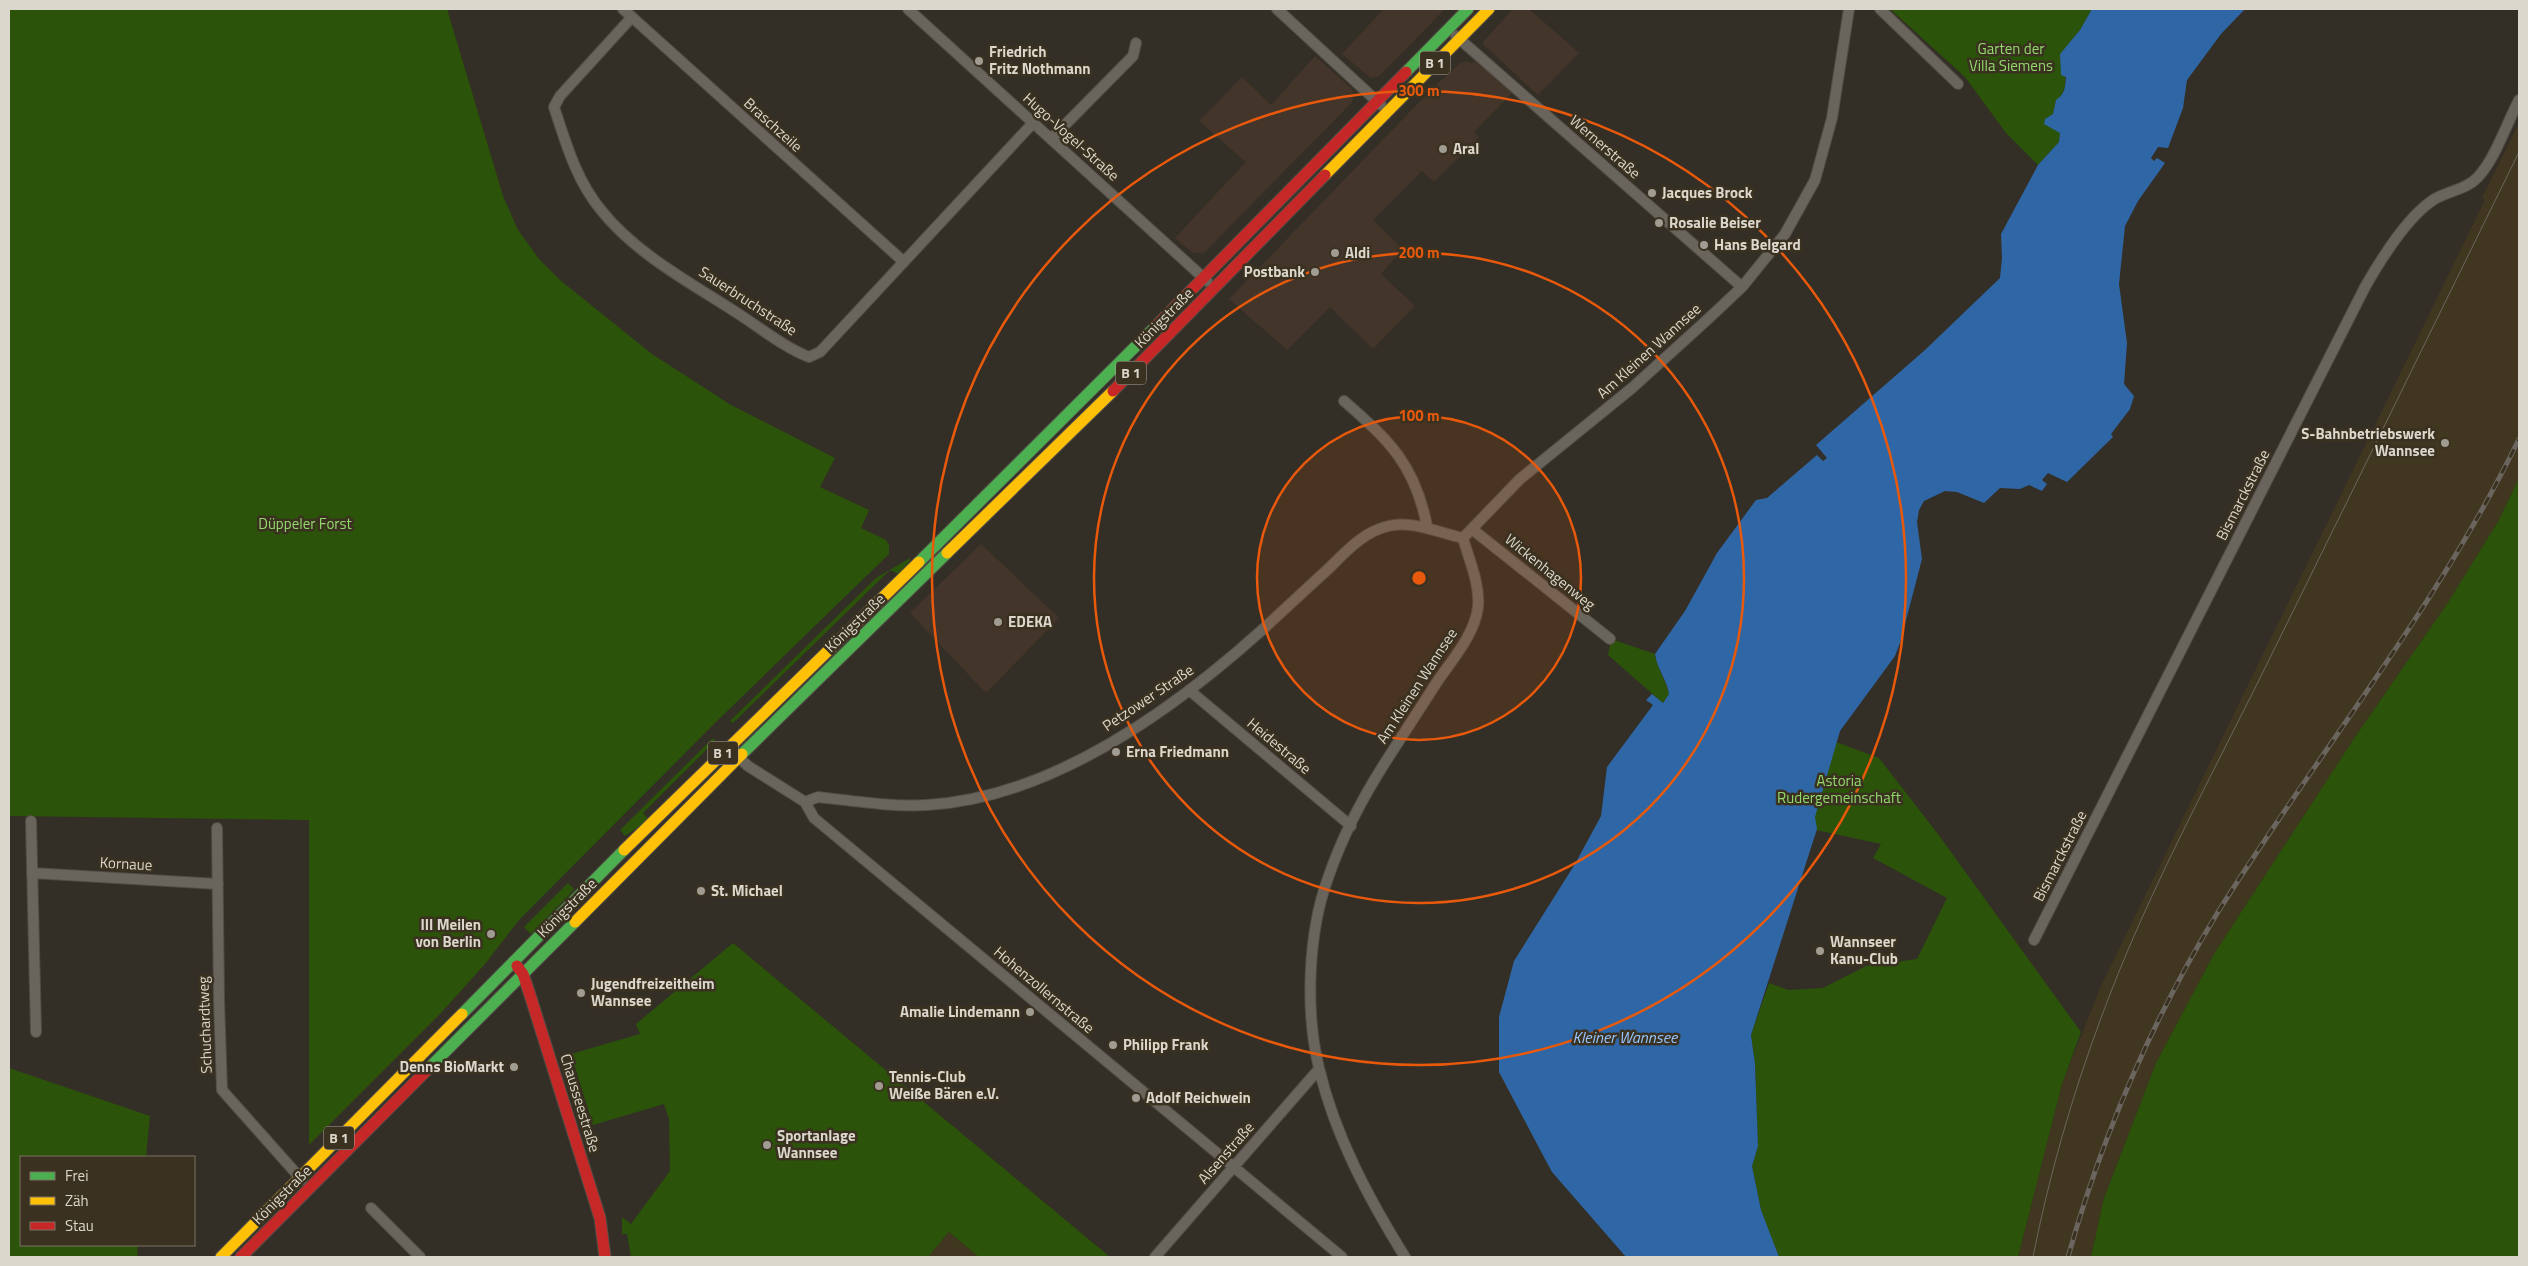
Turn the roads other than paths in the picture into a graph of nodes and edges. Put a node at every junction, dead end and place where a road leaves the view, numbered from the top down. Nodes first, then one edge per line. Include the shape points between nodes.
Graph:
1 (622, 9) edge
2 (908, 9) edge
3 (1277, 9) edge
4 (1468, 9) edge
5 (1489, 9) edge
6 (1850, 9) edge
7 (1880, 9) edge
8 (632, 18) junction
9 (1448, 29) junction
10 (1459, 39) junction
11 (1136, 42) dead end
12 (1958, 84) dead end
13 (2519, 100) edge
14 (1378, 101) junction
15 (1389, 111) junction
16 (1033, 123) junction
17 (1051, 139) junction
18 (904, 262) junction
19 (1204, 278) junction
20 (1742, 286) junction
21 (1214, 288) junction
22 (1344, 401) dead end
23 (1427, 526) junction
24 (1472, 529) junction
25 (1463, 538) junction
26 (1610, 640) dead end
27 (1189, 690) junction
28 (728, 748) junction
29 (738, 758) junction
30 (805, 802) junction
31 (31, 821) dead end
32 (1351, 826) junction
33 (217, 828) dead end
34 (32, 873) junction
35 (218, 884) junction
36 (2034, 940) dead end
37 (514, 962) junction
38 (523, 974) junction
39 (36, 1032) dead end
40 (1319, 1068) junction
41 (1233, 1168) junction
42 (300, 1178) junction
43 (310, 1188) junction
44 (372, 1208) dead end
45 (221, 1257) edge
46 (241, 1257) edge
47 (420, 1257) edge
48 (605, 1257) edge
49 (1156, 1257) edge
50 (1342, 1257) edge
51 (1405, 1257) edge

1 - 8 street, Braschzeile
2 - 16 street, Hugo-Vogel-Straße
3 - 14 street
4 - 9 main road, Königstraße / B 1
5 - 10 main road, Königstraße / B 1
6 - 20 street, Am Kleinen Wannsee via 1832,118 1815,180 1786,234
7 - 12 street
8 - 18 street, Braschzeile
8 - 18 street, Sauerbruchstraße via 560,96 554,107 570,156 585,186 600,210 620,230 713,297 809,357 820,352
9 - 10 street, Wernerstraße
9 - 14 main road, Königstraße / B 1
10 - 15 main road, Königstraße / B 1
10 - 20 street, Wernerstraße
11 - 17 street via 1133,56
13 - 36 street, Bismarckstraße via 2480,175 2466,187 2429,202 2385,254 2365,287
14 - 15 street
14 - 19 main road, Königstraße / B 1
15 - 21 main road, Königstraße / B 1
16 - 17 street, Hugo-Vogel-Straße
16 - 18 street, Sauerbruchstraße
17 - 19 street, Hugo-Vogel-Straße
19 - 21 street, Hugo-Vogel-Straße
19 - 28 main road, Königstraße / B 1 via 1059,425
20 - 24 street, Am Kleinen Wannsee via 1632,388 1520,480
21 - 29 main road, Königstraße / B 1 via 1034,470
22 - 23 street via 1391,444 1410,472 1422,500
23 - 25 street, Petzower Straße
23 - 27 street, Petzower Straße via 1394,525 1378,529 1357,542 1253,638
24 - 25 street, Am Kleinen Wannsee
24 - 26 street, Wickenhagenweg
25 - 32 street, Am Kleinen Wannsee via 1478,587 1478,608 1469,634 1386,761
27 - 30 street, Petzower Straße via 1087,756 1053,773 992,794 926,805 818,797
27 - 32 street, Heidestraße
28 - 29 street, Hohenzollernstraße
28 - 37 main road, Königstraße / B 1
29 - 30 street, Hohenzollernstraße
29 - 38 main road, Königstraße / B 1
30 - 41 street, Hohenzollernstraße via 814,818
31 - 34 street
32 - 40 street, Am Kleinen Wannsee via 1327,878 1316,925 1311,1019
33 - 35 street, Schuchardtweg
34 - 35 street, Kornaue
34 - 39 street
35 - 42 street, Schuchardtweg via 222,1090
37 - 38 main road, Chausseestraße
37 - 42 main road, Königstraße / B 1
38 - 43 main road, Königstraße / B 1
38 - 48 main road, Chausseestraße via 600,1218
40 - 41 street, Alsenstraße
40 - 51 street, Am Kleinen Wannsee via 1337,1126 1360,1179
41 - 49 street, Alsenstraße
41 - 50 street, Hohenzollernstraße
42 - 43 street, Schuchardtweg
42 - 45 main road, Königstraße / B 1
43 - 46 main road, Königstraße / B 1
44 - 47 street

